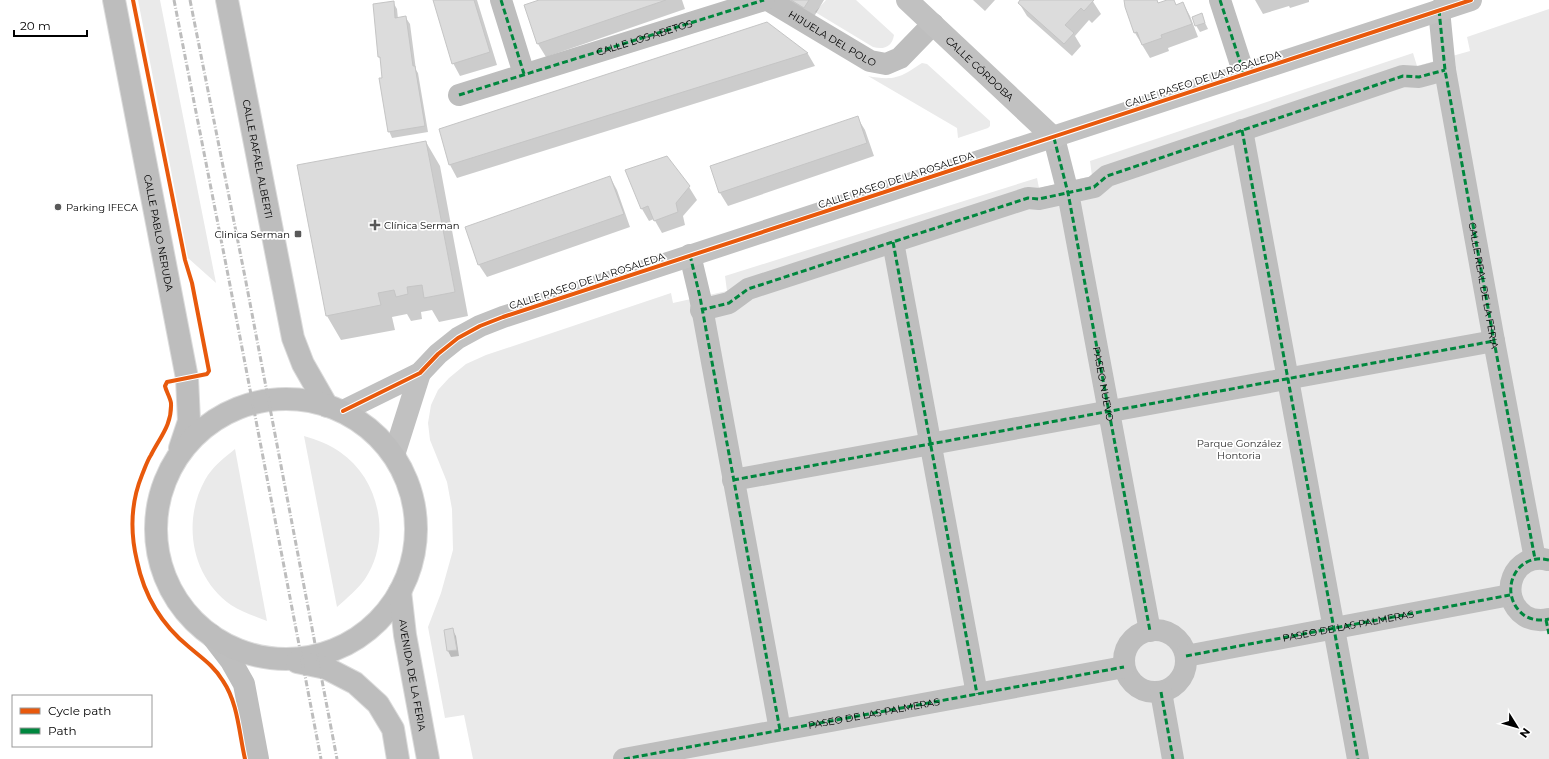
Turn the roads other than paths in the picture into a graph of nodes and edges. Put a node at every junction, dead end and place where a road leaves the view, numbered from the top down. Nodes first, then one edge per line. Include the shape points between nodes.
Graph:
1 (114, 0) edge
2 (227, 0) edge
3 (501, 0) edge
4 (764, 0) edge
5 (768, 0) edge
6 (907, 0) edge
7 (1220, 0) edge
8 (1471, 0) edge
9 (1439, 10) junction
10 (933, 24) junction
11 (1445, 70) junction
12 (524, 74) junction
13 (1244, 74) junction
14 (459, 95) dead end
15 (1242, 130) junction
16 (1054, 138) junction
17 (1068, 193) junction
18 (893, 242) junction
19 (690, 255) junction
20 (701, 310) junction
21 (1494, 341) junction
22 (420, 373) junction
23 (1288, 378) junction
24 (335, 408) junction
25 (1109, 412) junction
26 (930, 444) junction
27 (394, 455) junction
28 (173, 465) junction
29 (733, 480) junction
30 (1542, 560) edge
31 (400, 591) junction
32 (1510, 595) junction
33 (1548, 624) edge
34 (1334, 629) junction
35 (1150, 631) junction
36 (211, 635) junction
37 (1186, 656) junction
38 (286, 659) junction
39 (1124, 667) junction
40 (1160, 692) junction
41 (977, 694) junction
42 (780, 730) junction
43 (258, 759) edge
44 (398, 759) edge
45 (428, 759) edge
46 (624, 759) edge
47 (1173, 759) edge
48 (1358, 759) edge

1 - 28 main road, CALLE PABLO NERUDA via 189,389 189,420
2 - 24 main road, CALLE RAFAEL ALBERTI via 293,338 303,364
3 - 12 street
4 - 12 street, CALLE LOS ABETOS
5 - 10 street, HIJUELA DEL POLO via 870,61 886,64 900,58
6 - 10 street, CALLE CÓRDOBA
7 - 13 street
8 - 9 street, CALLE PASEO DE LA ROSALEDA
9 - 11 street, CALLE REAL DE LA FERIA
9 - 13 street, CALLE PASEO DE LA ROSALEDA
10 - 16 street, CALLE CÓRDOBA
11 - 15 street via 1418,78 1403,76
11 - 21 street, CALLE REAL DE LA FERIA
12 - 14 street, CALLE LOS ABETOS
13 - 16 street, CALLE PASEO DE LA ROSALEDA
15 - 17 street via 1107,176 1094,187
15 - 23 street
16 - 17 street, PASEO NUEVO
16 - 19 street, CALLE PASEO DE LA ROSALEDA
17 - 18 street via 1039,199 1028,198
17 - 25 street, PASEO NUEVO
18 - 20 street via 748,289 729,303
18 - 26 street
19 - 20 street
19 - 22 street, CALLE PASEO DE LA ROSALEDA via 480,326 453,342
20 - 29 street
21 - 23 street
21 - 30 street, CALLE REAL DE LA FERIA
22 - 24 street, CALLE PASEO DE LA ROSALEDA
22 - 27 street, CALLE PASEO DE LA ROSALEDA
23 - 25 street
23 - 34 street
24 - 27 main road via 370,429
24 - 28 main road via 313,401 272,399 233,410 198,433
25 - 26 street
25 - 35 street, PASEO NUEVO
26 - 29 street
26 - 41 street
27 - 31 main road via 410,487 416,522 413,557
28 - 36 main road via 162,490 156,516 161,565 174,596 190,617
29 - 42 street
30 - 32 street via 1526,562 1518,568 1511,581
31 - 38 main road via 380,619 352,641 320,654
31 - 45 main road, AVENIDA DE LA FERIA via 405,635
32 - 33 street via 1519,612
32 - 34 street, PASEO DE LAS PALMERAS
34 - 37 street, PASEO DE LAS PALMERAS
34 - 48 street
35 - 37 street via 1172,636 1182,646
35 - 39 street via 1140,634 1130,644 1124,657
36 - 38 main road via 246,653
36 - 43 street via 231,661 244,684
37 - 40 street via 1186,665 1180,679 1170,689
38 - 44 main road via 326,668 355,684 378,704 393,729
39 - 40 street via 1134,684 1142,690
39 - 41 street, PASEO DE LAS PALMERAS
40 - 47 street
41 - 42 street, PASEO DE LAS PALMERAS
42 - 46 street, PASEO DE LAS PALMERAS

